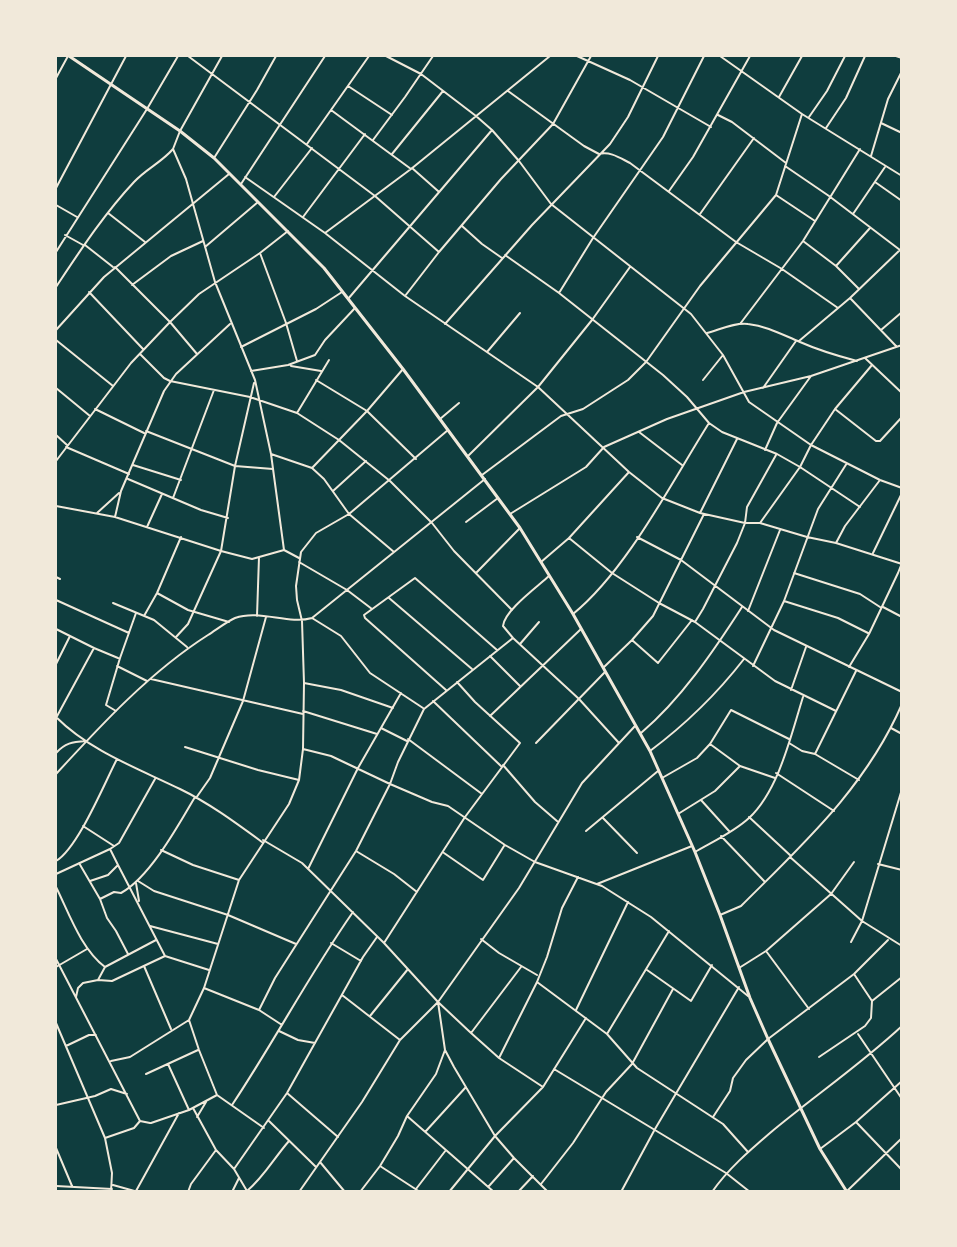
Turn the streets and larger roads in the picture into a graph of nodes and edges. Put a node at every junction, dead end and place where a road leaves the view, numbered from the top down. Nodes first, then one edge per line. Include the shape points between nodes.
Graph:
1 (69, 56) edge
2 (126, 56) edge
3 (178, 56) edge
4 (188, 56) edge
5 (222, 56) edge
6 (276, 56) edge
7 (325, 56) edge
8 (369, 56) edge
9 (386, 56) edge
10 (433, 56) edge
11 (548, 56) edge
12 (577, 56) edge
13 (591, 56) edge
14 (657, 56) edge
15 (704, 56) edge
16 (720, 56) edge
17 (750, 56) edge
18 (802, 56) edge
19 (845, 56) edge
20 (865, 56) edge
21 (896, 56) edge
22 (902, 58) edge
23 (589, 60) junction
24 (742, 70) junction
25 (902, 71) edge
26 (213, 73) junction
27 (421, 74) junction
28 (56, 78) edge
29 (900, 80) edge
30 (111, 84) junction
31 (348, 86) junction
32 (643, 87) junction
33 (443, 90) junction
34 (508, 91) junction
35 (779, 97) junction
36 (249, 102) junction
37 (147, 109) junction
38 (678, 109) junction
39 (331, 110) junction
40 (802, 114) junction
41 (392, 115) junction
42 (718, 115) junction
43 (476, 116) junction
44 (809, 117) junction
45 (881, 123) junction
46 (281, 124) junction
47 (553, 124) junction
48 (711, 127) junction
49 (826, 128) junction
50 (492, 130) junction
51 (180, 131) junction
52 (902, 133) edge
53 (365, 134) junction
54 (754, 138) junction
55 (373, 140) junction
56 (307, 144) junction
57 (312, 148) junction
58 (173, 149) junction
59 (860, 149) junction
60 (392, 154) junction
61 (599, 154) junction
62 (871, 156) junction
63 (214, 158) junction
64 (519, 160) junction
65 (786, 165) junction
66 (886, 166) junction
67 (339, 168) junction
68 (411, 169) junction
69 (640, 171) junction
70 (230, 173) junction
71 (902, 176) edge
72 (245, 177) junction
73 (875, 182) junction
74 (241, 184) junction
75 (56, 188) edge
76 (438, 191) junction
77 (669, 191) junction
78 (375, 195) junction
79 (776, 195) junction
80 (829, 196) junction
81 (274, 197) junction
82 (902, 201) edge
83 (258, 202) junction
84 (193, 203) junction
85 (551, 204) junction
86 (56, 205) edge
87 (108, 213) junction
88 (700, 214) junction
89 (853, 214) junction
90 (76, 217) junction
91 (303, 217) junction
92 (815, 221) junction
93 (410, 226) junction
94 (462, 226) junction
95 (870, 228) junction
96 (288, 231) junction
97 (325, 233) junction
98 (65, 235) junction
99 (593, 238) junction
100 (204, 241) junction
101 (803, 241) junction
102 (146, 242) junction
103 (736, 242) junction
104 (84, 245) junction
105 (205, 247) junction
106 (901, 249) edge
107 (56, 252) edge
108 (439, 252) junction
109 (260, 253) junction
110 (505, 255) junction
111 (502, 258) junction
112 (836, 266) junction
113 (630, 267) junction
114 (115, 268) junction
115 (782, 269) junction
116 (373, 270) junction
117 (216, 282) junction
118 (132, 285) junction
119 (56, 287) edge
120 (859, 289) junction
121 (90, 292) junction
122 (342, 292) junction
123 (559, 294) junction
124 (405, 296) junction
125 (850, 298) junction
126 (348, 299) junction
127 (355, 308) junction
128 (838, 308) junction
129 (684, 309) junction
130 (902, 312) edge
131 (520, 313) dead end
132 (592, 320) junction
133 (170, 322) junction
134 (231, 323) junction
135 (286, 323) junction
136 (445, 324) junction
137 (740, 324) junction
138 (56, 330) edge
139 (881, 330) junction
140 (707, 333) junction
141 (56, 340) edge
142 (798, 341) junction
143 (902, 345) edge
144 (241, 346) junction
145 (896, 347) junction
146 (144, 350) junction
147 (487, 352) junction
148 (140, 354) junction
149 (197, 354) junction
150 (723, 355) junction
151 (865, 358) junction
152 (329, 360) dead end
153 (857, 361) junction
154 (646, 362) junction
155 (297, 363) junction
156 (872, 365) junction
157 (288, 366) junction
158 (403, 369) junction
159 (251, 371) junction
160 (321, 371) junction
161 (811, 376) junction
162 (255, 380) junction
163 (316, 380) junction
164 (703, 380) dead end
165 (170, 381) junction
166 (113, 386) junction
167 (538, 387) junction
168 (56, 388) edge
169 (762, 388) junction
170 (214, 390) junction
171 (901, 391) edge
172 (744, 392) junction
173 (250, 397) junction
174 (260, 402) junction
175 (459, 403) dead end
176 (696, 408) junction
177 (835, 409) junction
178 (95, 410) junction
179 (367, 411) junction
180 (297, 413) junction
181 (566, 415) junction
182 (90, 416) junction
183 (902, 417) edge
184 (440, 419) junction
185 (709, 423) junction
186 (777, 423) junction
187 (448, 430) junction
188 (145, 432) junction
189 (639, 432) junction
190 (56, 435) edge
191 (737, 439) junction
192 (339, 440) junction
193 (811, 445) junction
194 (67, 446) junction
195 (604, 447) junction
196 (192, 449) junction
197 (765, 450) junction
198 (271, 454) junction
199 (777, 454) junction
200 (468, 456) junction
201 (416, 459) junction
202 (56, 461) edge
203 (366, 461) junction
204 (847, 462) junction
205 (133, 465) junction
206 (682, 465) junction
207 (235, 466) junction
208 (800, 467) junction
209 (312, 468) junction
210 (273, 469) junction
211 (629, 472) junction
212 (129, 474) junction
213 (483, 477) junction
214 (128, 479) junction
215 (181, 480) junction
216 (880, 480) junction
217 (390, 481) junction
218 (831, 487) junction
219 (902, 488) edge
220 (333, 490) junction
221 (121, 491) junction
222 (902, 493) edge
223 (162, 494) junction
224 (173, 498) junction
225 (498, 498) junction
226 (662, 498) junction
227 (56, 506) edge
228 (860, 507) junction
229 (702, 513) junction
230 (97, 514) junction
231 (349, 514) junction
232 (510, 514) junction
233 (115, 518) junction
234 (228, 518) junction
235 (466, 522) dead end
236 (432, 523) junction
237 (745, 523) junction
238 (760, 523) junction
239 (147, 527) junction
240 (520, 528) junction
241 (780, 530) junction
242 (181, 537) junction
243 (638, 537) junction
244 (807, 537) junction
245 (569, 538) junction
246 (836, 543) junction
247 (284, 550) junction
248 (221, 551) junction
249 (394, 552) junction
250 (872, 554) junction
251 (258, 557) junction
252 (299, 560) junction
253 (681, 560) junction
254 (542, 562) junction
255 (901, 563) edge
256 (476, 573) junction
257 (612, 573) junction
258 (794, 573) junction
259 (550, 576) junction
260 (56, 577) edge
261 (60, 579) dead end
262 (716, 586) junction
263 (347, 590) junction
264 (157, 593) junction
265 (388, 598) junction
266 (56, 600) edge
267 (784, 601) junction
268 (113, 603) dead end
269 (658, 603) junction
270 (742, 607) junction
271 (882, 607) junction
272 (372, 609) junction
273 (512, 610) junction
274 (748, 611) junction
275 (193, 612) junction
276 (136, 613) junction
277 (573, 614) junction
278 (144, 616) junction
279 (257, 616) junction
280 (266, 616) junction
281 (902, 617) edge
282 (312, 618) junction
283 (302, 621) junction
284 (693, 621) junction
285 (229, 622) junction
286 (539, 622) dead end
287 (56, 629) edge
288 (581, 629) junction
289 (772, 629) junction
290 (129, 633) junction
291 (869, 634) junction
292 (70, 636) junction
293 (176, 637) junction
294 (513, 638) junction
295 (632, 640) junction
296 (721, 640) junction
297 (520, 644) junction
298 (806, 647) junction
299 (94, 648) junction
300 (188, 648) junction
301 (497, 650) junction
302 (490, 656) junction
303 (120, 658) junction
304 (744, 658) junction
305 (56, 664) edge
306 (543, 664) junction
307 (117, 666) junction
308 (753, 666) junction
309 (849, 667) junction
310 (603, 668) junction
311 (472, 669) junction
312 (856, 671) junction
313 (605, 672) junction
314 (150, 680) junction
315 (456, 682) junction
316 (304, 683) junction
317 (520, 686) junction
318 (446, 690) junction
319 (791, 690) junction
320 (902, 692) edge
321 (401, 693) junction
322 (803, 696) junction
323 (579, 699) junction
324 (243, 701) junction
325 (433, 701) junction
326 (902, 704) edge
327 (393, 708) junction
328 (424, 709) junction
329 (56, 711) edge
330 (60, 711) junction
331 (116, 711) junction
332 (836, 711) junction
333 (303, 712) junction
334 (490, 716) junction
335 (56, 718) edge
336 (636, 726) junction
337 (381, 728) junction
338 (891, 728) junction
339 (640, 733) junction
340 (377, 734) junction
341 (902, 734) edge
342 (789, 739) junction
343 (407, 740) junction
344 (86, 741) junction
345 (619, 743) junction
346 (789, 743) junction
347 (537, 744) dead end
348 (710, 744) junction
349 (185, 747) dead end
350 (303, 749) junction
351 (650, 752) junction
352 (56, 753) edge
353 (815, 754) junction
354 (218, 757) junction
355 (117, 759) junction
356 (502, 766) junction
357 (740, 766) junction
358 (358, 768) junction
359 (658, 770) junction
360 (777, 773) junction
361 (56, 774) edge
362 (156, 778) junction
363 (662, 778) junction
364 (775, 778) junction
365 (299, 780) junction
366 (859, 780) junction
367 (390, 784) junction
368 (902, 789) edge
369 (482, 794) junction
370 (196, 797) junction
371 (701, 800) junction
372 (834, 811) junction
373 (678, 814) junction
374 (465, 817) junction
375 (749, 817) junction
376 (602, 818) junction
377 (557, 822) junction
378 (83, 826) junction
379 (586, 831) dead end
380 (729, 831) junction
381 (721, 836) junction
382 (263, 841) junction
383 (505, 845) junction
384 (114, 846) junction
385 (692, 846) junction
386 (110, 849) junction
387 (161, 850) junction
388 (356, 851) junction
389 (695, 852) junction
390 (444, 853) junction
391 (637, 853) dead end
392 (790, 857) junction
393 (56, 861) edge
394 (535, 862) junction
395 (854, 862) dead end
396 (79, 863) junction
397 (878, 864) junction
398 (118, 865) junction
399 (308, 869) junction
400 (902, 870) edge
401 (56, 874) edge
402 (579, 877) junction
403 (239, 880) junction
404 (90, 881) junction
405 (137, 882) junction
406 (765, 882) junction
407 (597, 884) junction
408 (56, 887) edge
409 (131, 888) junction
410 (330, 891) junction
411 (417, 892) junction
412 (831, 894) junction
413 (100, 899) junction
414 (628, 902) junction
415 (140, 905) junction
416 (352, 912) junction
417 (228, 915) junction
418 (720, 915) junction
419 (862, 921) junction
420 (150, 926) junction
421 (669, 932) junction
422 (378, 937) junction
423 (481, 939) junction
424 (156, 940) junction
425 (888, 940) junction
426 (850, 942) dead end
427 (331, 943) junction
428 (384, 943) junction
429 (297, 944) junction
430 (218, 945) junction
431 (902, 946) edge
432 (88, 949) junction
433 (766, 951) junction
434 (128, 954) junction
435 (165, 956) junction
436 (56, 959) edge
437 (361, 961) junction
438 (712, 965) junction
439 (57, 966) edge
440 (144, 966) junction
441 (105, 967) junction
442 (521, 967) junction
443 (739, 968) junction
444 (408, 969) junction
445 (209, 970) junction
446 (646, 970) junction
447 (854, 975) junction
448 (538, 976) junction
449 (902, 977) edge
450 (98, 980) junction
451 (537, 982) junction
452 (740, 987) junction
453 (204, 988) junction
454 (673, 989) junction
455 (342, 995) junction
456 (76, 997) junction
457 (750, 998) junction
458 (872, 1001) junction
459 (438, 1002) junction
460 (809, 1009) junction
461 (259, 1010) junction
462 (576, 1010) junction
463 (370, 1016) junction
464 (586, 1018) junction
465 (189, 1020) junction
466 (56, 1023) edge
467 (282, 1026) junction
468 (902, 1026) edge
469 (92, 1029) junction
470 (171, 1029) junction
471 (279, 1031) junction
472 (471, 1033) junction
473 (858, 1033) junction
474 (607, 1034) junction
475 (89, 1035) junction
476 (96, 1035) junction
477 (768, 1039) junction
478 (400, 1040) junction
479 (315, 1043) junction
480 (66, 1046) junction
481 (199, 1050) junction
482 (446, 1050) junction
483 (871, 1055) junction
484 (819, 1057) dead end
485 (499, 1058) junction
486 (110, 1061) junction
487 (168, 1064) junction
488 (632, 1064) junction
489 (554, 1069) junction
490 (146, 1074) dead end
491 (902, 1080) edge
492 (466, 1087) junction
493 (543, 1087) junction
494 (894, 1088) junction
495 (287, 1093) junction
496 (127, 1094) junction
497 (216, 1095) junction
498 (677, 1095) junction
499 (88, 1097) junction
500 (601, 1098) junction
501 (902, 1099) edge
502 (206, 1101) junction
503 (56, 1105) edge
504 (232, 1105) junction
505 (193, 1108) junction
506 (800, 1108) junction
507 (189, 1110) junction
508 (179, 1113) junction
509 (407, 1116) junction
510 (197, 1117) junction
511 (713, 1117) junction
512 (268, 1120) junction
513 (141, 1121) junction
514 (856, 1122) junction
515 (150, 1124) junction
516 (134, 1128) junction
517 (264, 1128) junction
518 (655, 1129) junction
519 (425, 1131) junction
520 (495, 1136) junction
521 (338, 1137) junction
522 (105, 1138) junction
523 (902, 1138) edge
524 (289, 1141) junction
525 (56, 1149) edge
526 (820, 1149) junction
527 (216, 1150) junction
528 (446, 1150) junction
529 (748, 1152) junction
530 (886, 1152) junction
531 (514, 1158) junction
532 (320, 1162) junction
533 (380, 1166) junction
534 (316, 1167) junction
535 (469, 1168) junction
536 (234, 1169) junction
537 (902, 1170) edge
538 (726, 1173) junction
539 (533, 1176) junction
540 (240, 1177) junction
541 (541, 1184) junction
542 (56, 1186) edge
543 (72, 1186) junction
544 (489, 1186) junction
545 (112, 1188) edge
546 (418, 1190) edge
547 (137, 1191) edge
548 (188, 1191) edge
549 (232, 1191) edge
550 (301, 1191) edge
551 (345, 1191) edge
552 (360, 1191) edge
553 (449, 1191) edge
554 (493, 1191) edge
555 (519, 1191) edge
556 (548, 1191) edge
557 (621, 1191) edge
558 (712, 1191) edge
559 (750, 1191) edge
560 (846, 1191) edge

1 - 28 street
1 - 30 street
2 - 30 street
3 - 37 street
4 - 26 street
5 - 26 street
6 - 36 street
7 - 46 street
8 - 31 street
9 - 27 street
10 - 27 street
11 - 34 street
12 - 23 street
13 - 23 street
14 - 32 street
15 - 38 street
16 - 24 street
17 - 24 street
18 - 35 street
19 - 44 street
20 - 49 street via 846,98
21 - 22 street
23 - 32 street
23 - 47 street
24 - 35 street
24 - 42 street
25 - 29 street
26 - 36 street
26 - 51 street
27 - 33 street
27 - 41 street
29 - 45 street via 888,99
30 - 37 street
30 - 75 street
31 - 39 street
31 - 41 street
32 - 38 street
32 - 61 street via 628,117
33 - 43 street
33 - 60 street
34 - 43 street
34 - 47 street
35 - 40 street
36 - 46 street
36 - 63 street
37 - 51 street
37 - 90 street
38 - 48 street
38 - 69 street
39 - 53 street
39 - 56 street
40 - 44 street
40 - 65 street
41 - 55 street
42 - 48 street
42 - 54 street
43 - 50 street
43 - 68 street
44 - 49 street
45 - 52 street
45 - 62 street
46 - 56 street
46 - 72 street
47 - 61 street
47 - 64 street
48 - 77 street
49 - 59 street
50 - 64 street
50 - 76 street
51 - 58 street
51 - 63 street
53 - 55 street
53 - 67 street
54 - 65 street
54 - 88 street
55 - 60 street
56 - 57 street
57 - 67 street
57 - 81 street
58 - 84 street
58 - 87 street via 135,180
59 - 62 street
59 - 80 street
60 - 68 street
61 - 69 street via 618,156
61 - 85 street
62 - 66 street
63 - 70 street
64 - 85 street
64 - 94 street
65 - 79 street
65 - 80 street
66 - 71 street
66 - 73 street
67 - 78 street
67 - 91 street
68 - 76 street
68 - 78 street
69 - 77 street
69 - 99 street
70 - 74 street
70 - 84 street
72 - 74 street
72 - 81 street
73 - 82 street
73 - 89 street
74 - 83 street
76 - 93 street
77 - 88 street
78 - 93 street
78 - 97 street
79 - 92 street
79 - 103 street
80 - 89 street
80 - 92 street
81 - 91 street
83 - 96 street
83 - 105 street
84 - 100 street
84 - 102 street
85 - 99 street
85 - 110 street
86 - 90 street
87 - 102 street
87 - 104 street
88 - 103 street
89 - 95 street
90 - 98 street
91 - 97 street
92 - 101 street
93 - 108 street
93 - 116 street
94 - 108 street
94 - 111 street
95 - 106 street
95 - 112 street
96 - 109 street
96 - 122 street
97 - 116 street
98 - 104 street
98 - 107 street
99 - 113 street
99 - 123 street
100 - 105 street
100 - 118 street via 171,256
101 - 112 street
101 - 115 street
102 - 114 street
103 - 115 street
103 - 129 street
104 - 114 street
104 - 119 street
105 - 117 street
106 - 120 street
108 - 124 street
109 - 117 street
109 - 135 street
110 - 111 street
110 - 123 street
111 - 136 street
112 - 120 street
113 - 129 street
113 - 132 street
114 - 118 street
114 - 121 street
115 - 128 street
115 - 137 street
116 - 124 street
116 - 126 street
117 - 133 street
117 - 134 street
118 - 133 street
120 - 125 street
121 - 138 street
121 - 146 street
122 - 126 street
122 - 135 street
123 - 132 street
124 - 136 street
125 - 128 street
125 - 139 street
126 - 127 street
127 - 155 street via 315,355
127 - 158 street
128 - 142 street
129 - 140 street
129 - 154 street
130 - 139 street
131 - 147 street
132 - 154 street
132 - 167 street
133 - 146 street
133 - 149 street
134 - 144 street
134 - 149 street
135 - 144 street
135 - 155 street
136 - 147 street
137 - 140 street
137 - 142 street via 781,332
139 - 145 street
140 - 150 street
141 - 166 street
142 - 153 street
142 - 169 street
143 - 145 street
144 - 159 street
145 - 151 street
146 - 148 street
147 - 167 street
148 - 165 street
148 - 166 street
149 - 165 street
150 - 164 street
150 - 172 street
151 - 153 street
151 - 156 street
152 - 160 street
153 - 161 street
154 - 176 street
154 - 181 street via 628,380 583,409
155 - 157 street
156 - 171 street
156 - 177 street
157 - 159 street
157 - 160 street
158 - 179 street
158 - 184 street
159 - 162 street
160 - 163 street
161 - 169 street
161 - 186 street
162 - 173 street
162 - 174 street
163 - 179 street
163 - 180 street
165 - 170 street
165 - 188 street
166 - 178 street
167 - 181 street
167 - 200 street
168 - 182 street
169 - 172 street
170 - 173 street
170 - 196 street
172 - 176 street
172 - 186 street via 749,402
173 - 174 street
173 - 207 street
174 - 180 street
174 - 198 street
175 - 184 street
176 - 185 street
176 - 189 street
177 - 183 street via 876,441
177 - 193 street
178 - 182 street
178 - 188 street
179 - 192 street
179 - 201 street
180 - 192 street
181 - 195 street
181 - 213 street
182 - 194 street
184 - 187 street
185 - 191 street
185 - 206 street
186 - 193 street
186 - 197 street
187 - 200 street
187 - 201 street
188 - 196 street
188 - 205 street
189 - 195 street
189 - 206 street
190 - 194 street
191 - 197 street
191 - 229 street
192 - 203 street
192 - 209 street
193 - 204 street
193 - 208 street
194 - 202 street
194 - 212 street
195 - 211 street
195 - 232 street via 586,467
196 - 207 street
196 - 215 street
197 - 199 street
198 - 209 street
198 - 210 street
199 - 208 street
199 - 237 street via 747,507
200 - 213 street
201 - 217 street
203 - 217 street
203 - 220 street
204 - 216 street
204 - 218 street
205 - 212 street
205 - 215 street
206 - 226 street
207 - 210 street
207 - 234 street
208 - 218 street
208 - 238 street
209 - 220 street
210 - 247 street
211 - 226 street
211 - 245 street
212 - 214 street
213 - 225 street
213 - 236 street
214 - 221 street
214 - 223 street
215 - 224 street
216 - 219 street
216 - 228 street
217 - 231 street
217 - 236 street
218 - 228 street
218 - 244 street
220 - 231 street
221 - 230 street
221 - 233 street
222 - 250 street
223 - 224 street
223 - 239 street
224 - 234 street
225 - 232 street
225 - 235 street
226 - 229 street
226 - 243 street
227 - 230 street
228 - 246 street
229 - 237 street
229 - 253 street
230 - 233 street
231 - 249 street
231 - 252 street via 309,539
232 - 240 street
233 - 239 street
234 - 248 street
236 - 249 street
236 - 256 street
237 - 238 street
237 - 262 street
238 - 241 street
239 - 242 street
240 - 254 street
240 - 256 street
241 - 244 street
241 - 274 street
242 - 248 street
242 - 264 street
243 - 253 street
243 - 257 street
244 - 246 street
244 - 258 street
245 - 254 street
245 - 257 street
246 - 250 street
247 - 251 street
247 - 252 street
248 - 251 street
248 - 275 street
249 - 263 street
250 - 255 street
251 - 279 street
252 - 263 street
252 - 283 street via 296,586
253 - 262 street
253 - 269 street
254 - 259 street
255 - 271 street
256 - 273 street
257 - 269 street
257 - 277 street
258 - 267 street
258 - 271 street via 860,594
259 - 273 street
259 - 277 street
260 - 261 street
262 - 270 street
262 - 284 street
263 - 272 street
263 - 282 street
264 - 275 street
264 - 278 street
265 - 272 street
265 - 301 street via 415,578
265 - 311 street
266 - 290 street
267 - 289 street
267 - 291 street via 838,618
268 - 276 street
269 - 284 street
269 - 295 street via 653,616
270 - 274 street
270 - 296 street
271 - 281 street
271 - 291 street
272 - 318 street via 364,618
273 - 294 street via 503,626
274 - 289 street
275 - 285 street
275 - 293 street
276 - 278 street
276 - 290 street
277 - 288 street
278 - 293 street
279 - 280 street
279 - 285 street
280 - 283 street
280 - 324 street
282 - 283 street
282 - 321 street via 341,636 370,673
283 - 316 street
284 - 295 street via 658,663
284 - 296 street
285 - 300 street
286 - 297 street
287 - 292 street
288 - 306 street
288 - 310 street
289 - 298 street
289 - 308 street
290 - 303 street
291 - 309 street
292 - 299 street
292 - 305 street
293 - 300 street
294 - 297 street
294 - 301 street
295 - 310 street
296 - 304 street
296 - 339 street via 659,717
297 - 306 street
298 - 309 street
298 - 319 street
299 - 303 street
299 - 330 street
300 - 314 street
301 - 302 street
302 - 311 street
302 - 317 street
303 - 307 street
304 - 308 street
304 - 351 street via 707,702
306 - 317 street
306 - 323 street
307 - 314 street
307 - 331 street via 106,705
308 - 319 street
309 - 312 street
310 - 313 street
311 - 315 street
312 - 320 street
312 - 332 street
313 - 323 street
313 - 336 street
314 - 324 street
314 - 331 street
315 - 318 street
315 - 334 street
316 - 327 street via 341,690
316 - 333 street
317 - 334 street
318 - 325 street
319 - 322 street
321 - 327 street
321 - 328 street
322 - 332 street
322 - 342 street
323 - 345 street
323 - 347 street
324 - 333 street
324 - 354 street
325 - 328 street
325 - 356 street
326 - 338 street
327 - 337 street
328 - 343 street
329 - 330 street
330 - 335 street
331 - 344 street
332 - 353 street
333 - 340 street
333 - 350 street
334 - 356 street via 519,740
335 - 344 street
336 - 339 street
336 - 345 street
337 - 340 street
337 - 343 street
338 - 341 street
338 - 366 street
339 - 351 street
340 - 358 street
342 - 346 street
342 - 348 street via 730,710
343 - 367 street
343 - 369 street
344 - 352 street via 62,746
344 - 355 street
344 - 361 street
345 - 377 street via 582,783
346 - 353 street
346 - 360 street
348 - 357 street
348 - 363 street via 697,758
349 - 354 street
350 - 358 street
350 - 365 street
351 - 359 street
353 - 366 street
354 - 365 street
354 - 370 street via 210,778
355 - 362 street
355 - 378 street
356 - 369 street
356 - 377 street
357 - 364 street
357 - 371 street
358 - 367 street
358 - 399 street
359 - 363 street
359 - 376 street
360 - 364 street
360 - 372 street
362 - 370 street
362 - 384 street
363 - 373 street
364 - 375 street via 770,791
365 - 382 street via 289,804
366 - 372 street
367 - 374 street via 448,806
367 - 388 street
368 - 397 street
369 - 374 street
370 - 382 street
370 - 387 street
371 - 373 street
371 - 380 street
372 - 392 street
373 - 385 street
374 - 383 street
374 - 390 street
375 - 380 street
375 - 392 street
376 - 379 street
376 - 391 street
377 - 394 street
378 - 384 street
378 - 393 street via 63,857
380 - 381 street
381 - 389 street
381 - 406 street
382 - 399 street
382 - 403 street
383 - 390 street via 483,880
383 - 394 street
384 - 386 street
385 - 389 street
385 - 407 street
386 - 396 street
386 - 398 street
387 - 403 street
387 - 405 street
388 - 410 street
388 - 411 street
389 - 418 street
390 - 411 street
392 - 406 street
392 - 412 street
394 - 402 street
394 - 423 street
395 - 412 street
396 - 401 street
396 - 404 street
397 - 400 street
397 - 419 street
398 - 404 street via 108,875
398 - 409 street
399 - 410 street
402 - 407 street
402 - 448 street via 562,908
403 - 417 street
404 - 413 street
405 - 409 street
405 - 415 street
405 - 417 street via 149,890
406 - 418 street via 741,906
407 - 414 street
408 - 432 street
409 - 413 street
409 - 415 street
410 - 416 street
410 - 429 street
411 - 428 street
412 - 419 street
412 - 433 street
413 - 434 street
414 - 421 street
414 - 462 street
415 - 420 street
416 - 422 street
416 - 427 street
417 - 429 street
417 - 430 street
418 - 443 street
419 - 425 street
419 - 426 street
420 - 424 street
420 - 430 street
421 - 438 street
421 - 446 street
422 - 428 street
422 - 437 street
423 - 442 street
423 - 459 street
424 - 434 street
424 - 435 street
425 - 431 street
425 - 447 street
427 - 437 street
427 - 467 street
428 - 444 street
429 - 461 street
430 - 445 street
432 - 439 street
432 - 441 street
433 - 443 street
433 - 460 street
434 - 441 street
435 - 440 street
435 - 445 street
436 - 439 street
437 - 455 street
438 - 452 street
438 - 454 street via 691,1001
439 - 456 street
440 - 450 street via 112,981
440 - 470 street
441 - 450 street
442 - 448 street
442 - 472 street
443 - 457 street
444 - 459 street
444 - 463 street
445 - 453 street
446 - 454 street
446 - 474 street
447 - 458 street
447 - 460 street
448 - 451 street
449 - 458 street
450 - 456 street via 83,983
451 - 462 street
451 - 485 street
452 - 457 street
452 - 498 street
453 - 461 street
453 - 465 street
454 - 488 street
455 - 463 street
455 - 479 street
456 - 469 street
457 - 477 street
458 - 473 street via 871,1018
459 - 472 street
459 - 478 street
459 - 482 street
460 - 477 street
461 - 467 street
462 - 464 street
463 - 478 street
464 - 474 street
464 - 489 street
465 - 470 street
465 - 481 street
466 - 480 street
467 - 471 street
468 - 483 street
469 - 475 street
469 - 476 street
470 - 486 street via 130,1057
471 - 479 street
471 - 504 street
472 - 485 street
473 - 483 street
473 - 484 street
474 - 488 street
475 - 476 street
475 - 480 street
476 - 486 street
477 - 506 street
477 - 511 street via 736,1072 730,1091
478 - 521 street
479 - 495 street
480 - 499 street
481 - 487 street
481 - 497 street
482 - 492 street
482 - 509 street via 436,1074
483 - 494 street
483 - 506 street
485 - 493 street
486 - 496 street
487 - 490 street
487 - 507 street
488 - 498 street
488 - 500 street
489 - 493 street
489 - 500 street
491 - 494 street
492 - 519 street
492 - 520 street
493 - 520 street
494 - 501 street
494 - 514 street
495 - 512 street
495 - 521 street
496 - 499 street via 111,1089
496 - 513 street
497 - 502 street
497 - 504 street
498 - 511 street
498 - 518 street
499 - 503 street
499 - 522 street
500 - 518 street
500 - 541 street
502 - 505 street
502 - 510 street
504 - 517 street
505 - 507 street
505 - 510 street
506 - 526 street
506 - 529 street
507 - 508 street
508 - 515 street
508 - 547 street
509 - 519 street
509 - 533 street
510 - 527 street
511 - 529 street
512 - 517 street
512 - 524 street
513 - 515 street
513 - 516 street
514 - 526 street
514 - 530 street
515 - 516 street
516 - 522 street
517 - 536 street
518 - 538 street
518 - 557 street
519 - 528 street
520 - 531 street
520 - 535 street
521 - 532 street
522 - 545 street
523 - 530 street
524 - 534 street
524 - 540 street via 248,1191
525 - 543 street
526 - 560 street
527 - 536 street
527 - 548 street
528 - 535 street
528 - 546 street
529 - 538 street
530 - 537 street
530 - 560 street
531 - 539 street
531 - 544 street
532 - 534 street
532 - 551 street
533 - 546 street
533 - 552 street
534 - 550 street
535 - 544 street
535 - 553 street
536 - 540 street
538 - 558 street
538 - 559 street
539 - 541 street
539 - 555 street
540 - 549 street
541 - 556 street
542 - 543 street
543 - 545 street
544 - 554 street
545 - 547 street

